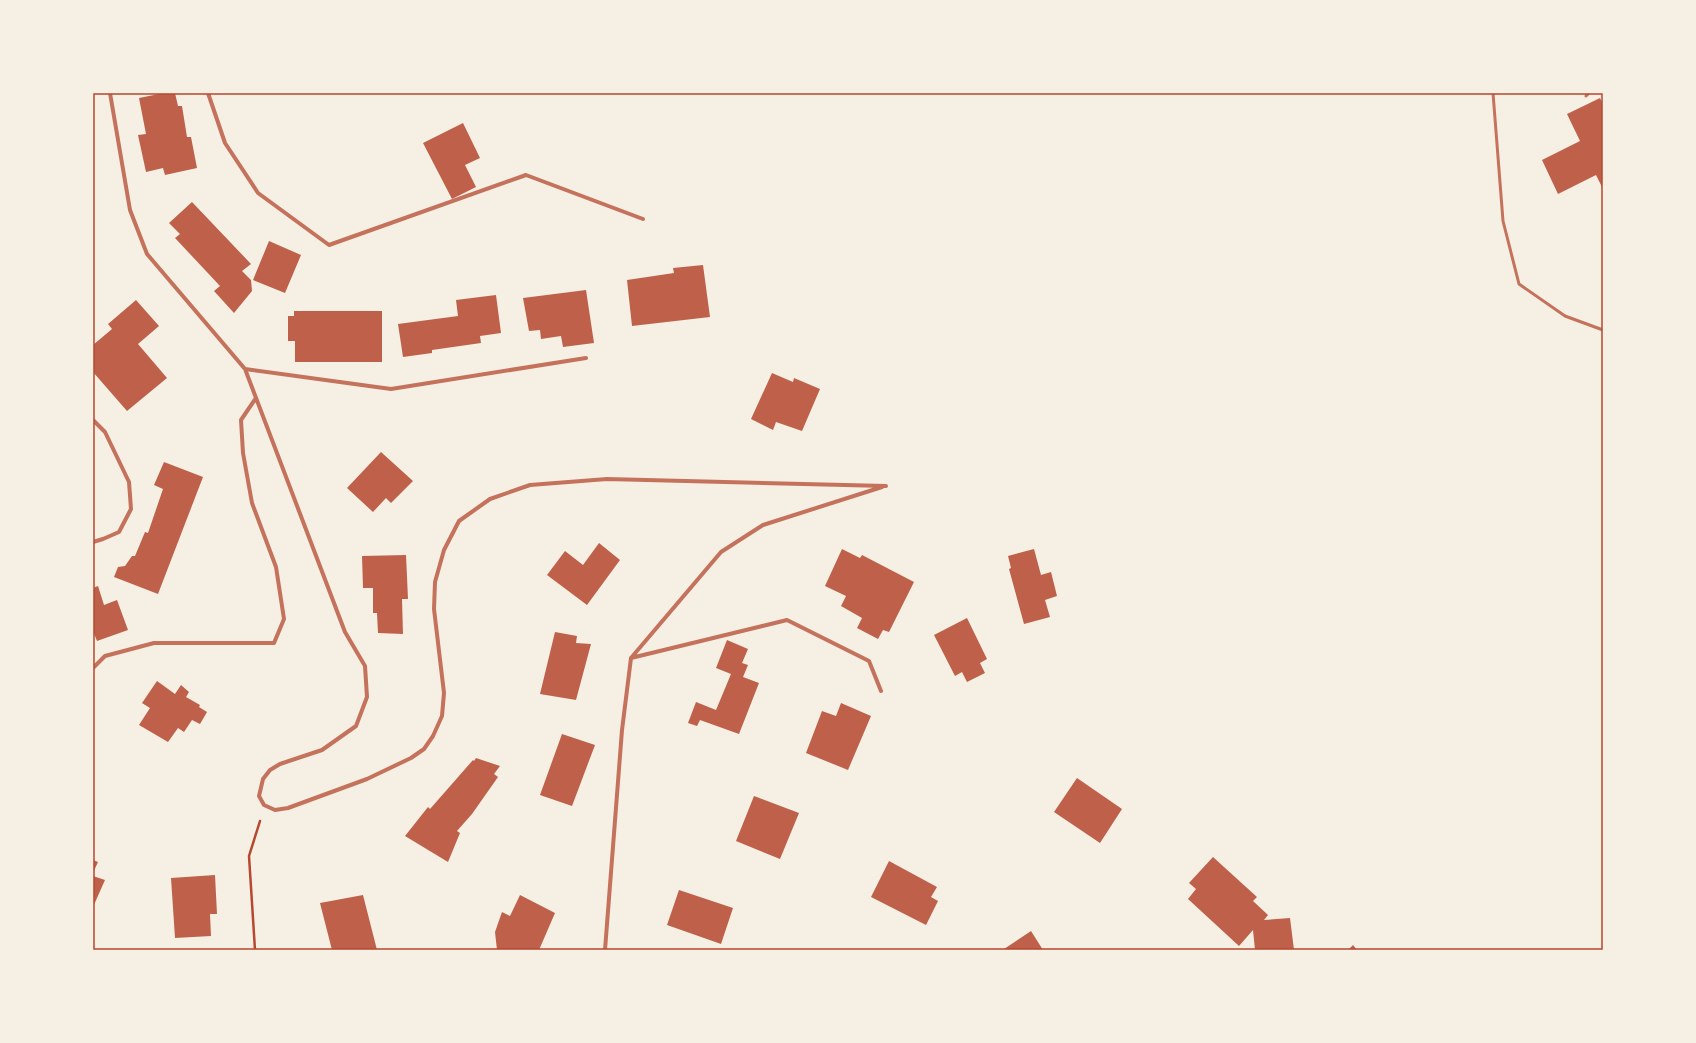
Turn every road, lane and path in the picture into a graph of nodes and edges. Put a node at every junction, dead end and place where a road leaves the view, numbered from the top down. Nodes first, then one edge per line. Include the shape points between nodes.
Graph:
1 (110, 93) edge
2 (208, 93) edge
3 (1493, 93) edge
4 (1589, 93) edge
5 (1586, 96) dead end
6 (643, 219) dead end
7 (1603, 330) edge
8 (586, 358) dead end
9 (245, 369) junction
10 (256, 398) junction
11 (93, 420) edge
12 (93, 542) edge
13 (631, 658) junction
14 (93, 668) edge
15 (881, 691) dead end
16 (264, 805) junction
17 (255, 950) edge
18 (605, 950) edge

1 - 9 street via 130,210 148,254
2 - 6 street via 225,143 258,193 329,246 526,176
3 - 7 lane via 1503,221 1519,284 1565,316
4 - 5 lane
8 - 9 street via 390,389
9 - 10 street
10 - 14 street via 241,420 243,453 252,503 276,567 284,619 274,643 154,643 105,656
10 - 16 street via 346,632 365,666 367,698 356,726 322,750 280,764 270,770 263,778 260,796
11 - 12 street via 105,432 129,482 130,509 119,532
13 - 15 street via 787,620 870,660
13 - 16 street via 721,552 763,525 886,486 607,479 530,485 490,499 459,521 444,550 435,582 434,609 444,693 442,716 433,736 424,748 411,758 367,779 288,808 275,810
13 - 18 street via 622,730
16 - 17 path via 249,856

